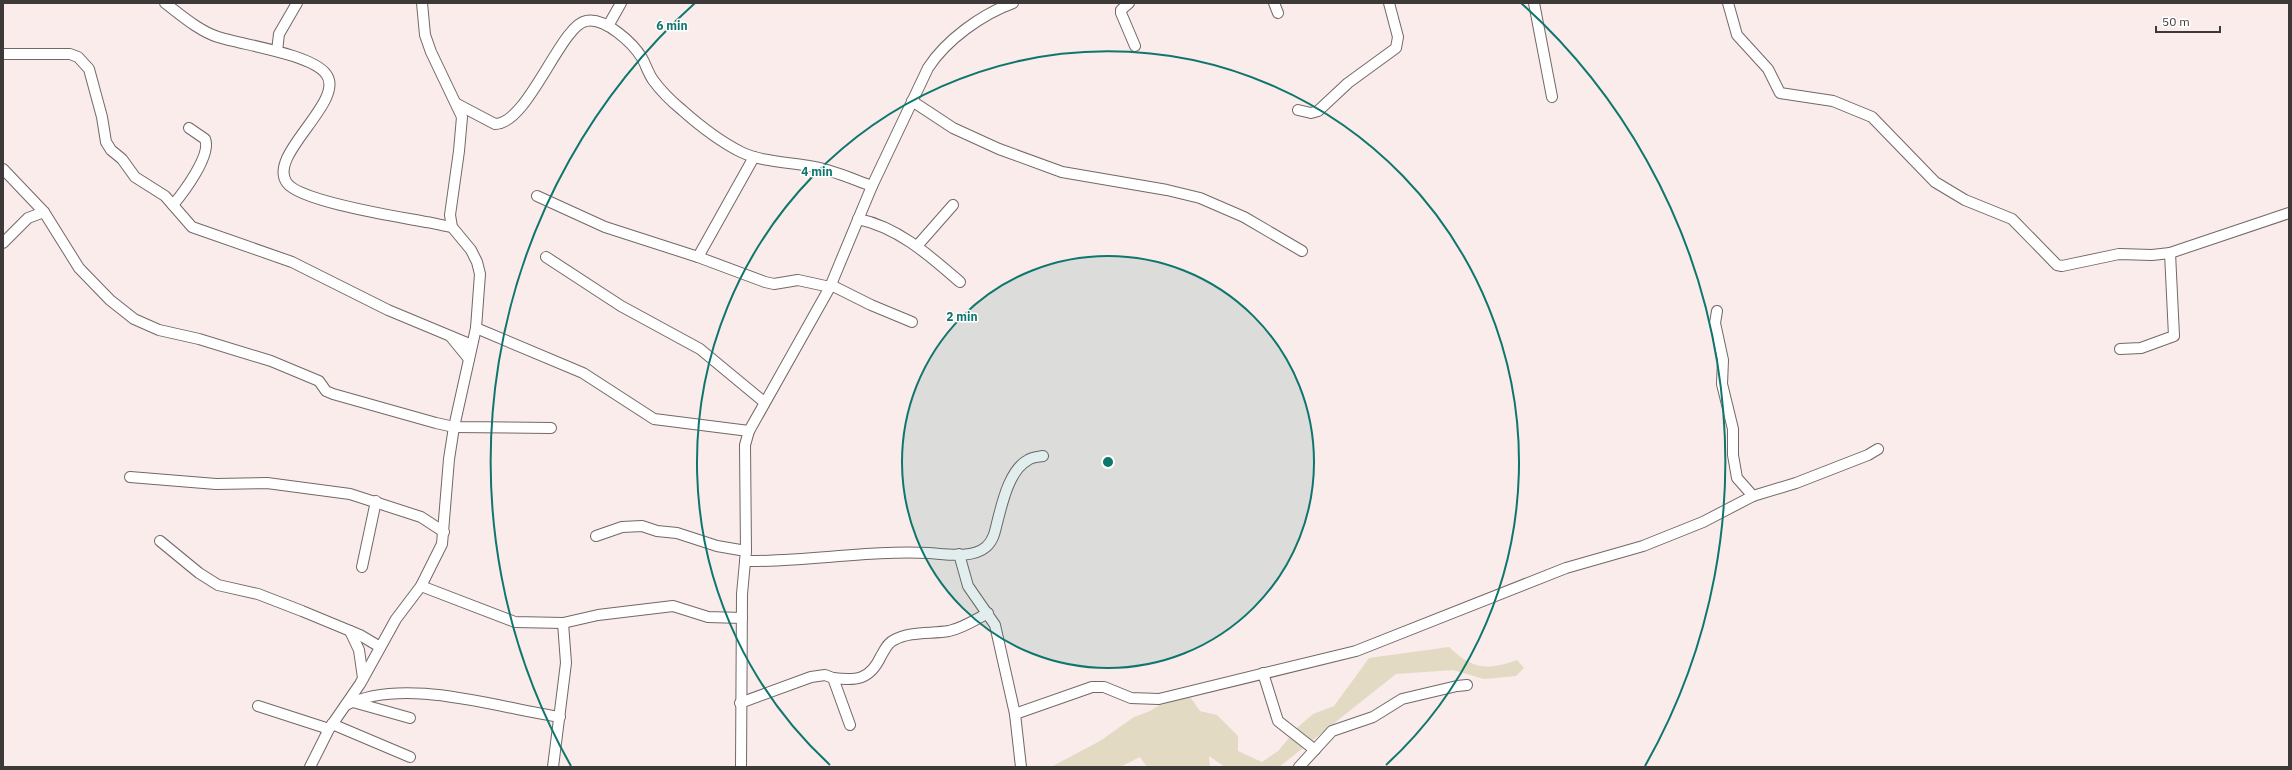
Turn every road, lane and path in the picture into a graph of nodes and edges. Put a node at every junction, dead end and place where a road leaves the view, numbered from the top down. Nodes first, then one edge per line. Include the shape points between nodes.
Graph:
1 (165, 3) edge
2 (297, 3) edge
3 (422, 3) edge
4 (621, 3) edge
5 (1013, 3) edge
6 (1129, 3) edge
7 (1274, 3) edge
8 (1389, 3) edge
9 (1534, 3) edge
10 (1728, 3) edge
11 (1278, 13) dead end
12 (608, 26) junction
13 (1135, 46) dead end
14 (277, 51) junction
15 (3, 54) edge
16 (1552, 97) dead end
17 (912, 101) junction
18 (457, 104) junction
19 (1298, 110) dead end
20 (189, 128) dead end
21 (754, 157) junction
22 (3, 169) edge
23 (872, 186) junction
24 (537, 196) dead end
25 (173, 205) junction
26 (953, 205) dead end
27 (44, 212) junction
28 (2289, 213) edge
29 (858, 219) junction
30 (452, 227) junction
31 (3, 243) edge
32 (917, 246) junction
33 (1302, 251) dead end
34 (2170, 253) junction
35 (546, 257) dead end
36 (698, 257) junction
37 (960, 282) dead end
38 (830, 286) junction
39 (1717, 311) dead end
40 (912, 322) dead end
41 (476, 328) junction
42 (450, 335) junction
43 (472, 345) junction
44 (2120, 349) dead end
45 (469, 359) junction
46 (764, 402) junction
47 (454, 427) junction
48 (551, 428) dead end
49 (749, 431) junction
50 (1878, 449) dead end
51 (1043, 456) dead end
52 (130, 477) dead end
53 (1753, 496) junction
54 (376, 501) junction
55 (444, 532) junction
56 (596, 536) dead end
57 (160, 541) dead end
58 (959, 554) junction
59 (746, 556) junction
60 (362, 567) dead end
61 (421, 586) junction
62 (988, 613) junction
63 (742, 618) junction
64 (563, 623) junction
65 (350, 631) junction
66 (380, 648) junction
67 (1264, 673) junction
68 (363, 678) junction
69 (833, 678) junction
70 (1467, 685) dead end
71 (349, 703) junction
72 (740, 703) junction
73 (258, 706) dead end
74 (1015, 714) junction
75 (560, 716) junction
76 (410, 718) dead end
77 (850, 724) dead end
78 (330, 727) junction
79 (1315, 750) junction
80 (410, 757) dead end
81 (310, 767) edge
82 (553, 767) edge
83 (741, 767) edge
84 (1021, 767) edge
85 (1299, 767) edge

1 - 14 street via 192,23 218,37
2 - 14 street via 279,34
3 - 18 street via 422,18 429,46
4 - 12 street
5 - 17 street via 999,8 940,50
6 - 13 street via 1121,13
7 - 11 street
8 - 19 street via 1398,36 1396,48 1348,84 1318,111 1311,113
9 - 16 street
10 - 34 street via 1737,35 1768,69 1780,93 1833,101 1872,117 1935,182 1965,200 2012,219 2057,265 2120,254
12 - 18 street via 591,20 584,21 570,32 538,84 509,120 502,124 496,124
12 - 21 street via 635,49 652,79 672,102 720,140
14 - 30 street via 318,66 330,82 327,100 290,153 284,176 289,186 342,206
15 - 25 street via 70,54 78,57 89,69 93,80 110,150 122,159 135,177 159,191
17 - 23 street
17 - 33 street via 953,128 998,149 1062,172 1200,198 1244,217
18 - 30 street via 462,117 462,128 451,201
20 - 25 street via 205,139 207,149 188,186
21 - 23 street via 824,170
21 - 36 street
22 - 27 street
23 - 29 street
24 - 36 street via 605,227
25 - 42 street via 192,227 292,262 388,310
26 - 32 street
27 - 31 street via 28,218
27 - 47 street via 79,268 110,300 134,319 159,330 271,361 319,381 326,391 332,394
28 - 34 street
29 - 32 street via 878,224
29 - 38 street
30 - 41 street via 478,262 480,274
32 - 37 street
34 - 44 street via 2174,336 2141,348
35 - 46 street via 631,312 700,349
36 - 38 street via 774,284 798,280
38 - 40 street
38 - 46 street
39 - 53 street via 1715,323 1723,360 1722,384 1733,429 1733,455 1737,478
41 - 43 street
41 - 49 street via 583,373 654,419
42 - 43 street
42 - 45 street
43 - 45 street
45 - 47 street
46 - 49 street
47 - 48 street
47 - 55 street via 447,478
49 - 59 street via 745,445
50 - 53 street via 1803,480
51 - 58 street via 1029,459 1015,473 989,544 980,551
52 - 54 street via 216,484 268,483 350,494
53 - 67 street via 1703,522 1643,546 1566,568 1356,651
54 - 55 street via 422,517
54 - 60 street
55 - 61 street via 442,544
56 - 59 street via 622,527 642,526 677,533
57 - 65 street via 199,574 218,585 258,594
58 - 59 street via 878,552 774,561
58 - 62 street via 968,586
59 - 63 street
61 - 64 street via 515,622
61 - 66 street via 396,619
62 - 69 street via 964,627 900,637 888,644 874,668 865,676 851,681
62 - 74 street via 995,625
63 - 64 street via 708,617 673,606 598,615
63 - 72 street
64 - 75 street via 566,663
65 - 66 street
65 - 68 street via 359,650
66 - 68 street
67 - 74 street via 1160,699 1132,698 1104,687 1092,687
67 - 79 street via 1278,722
68 - 71 street
69 - 72 street via 825,675 812,677
69 - 77 street
70 - 79 street via 1402,699 1373,717 1332,732
71 - 75 street via 377,695 437,694
71 - 76 street
71 - 78 street
72 - 83 street
73 - 78 street
74 - 84 street
75 - 82 street
78 - 80 street
78 - 81 street
79 - 85 street

